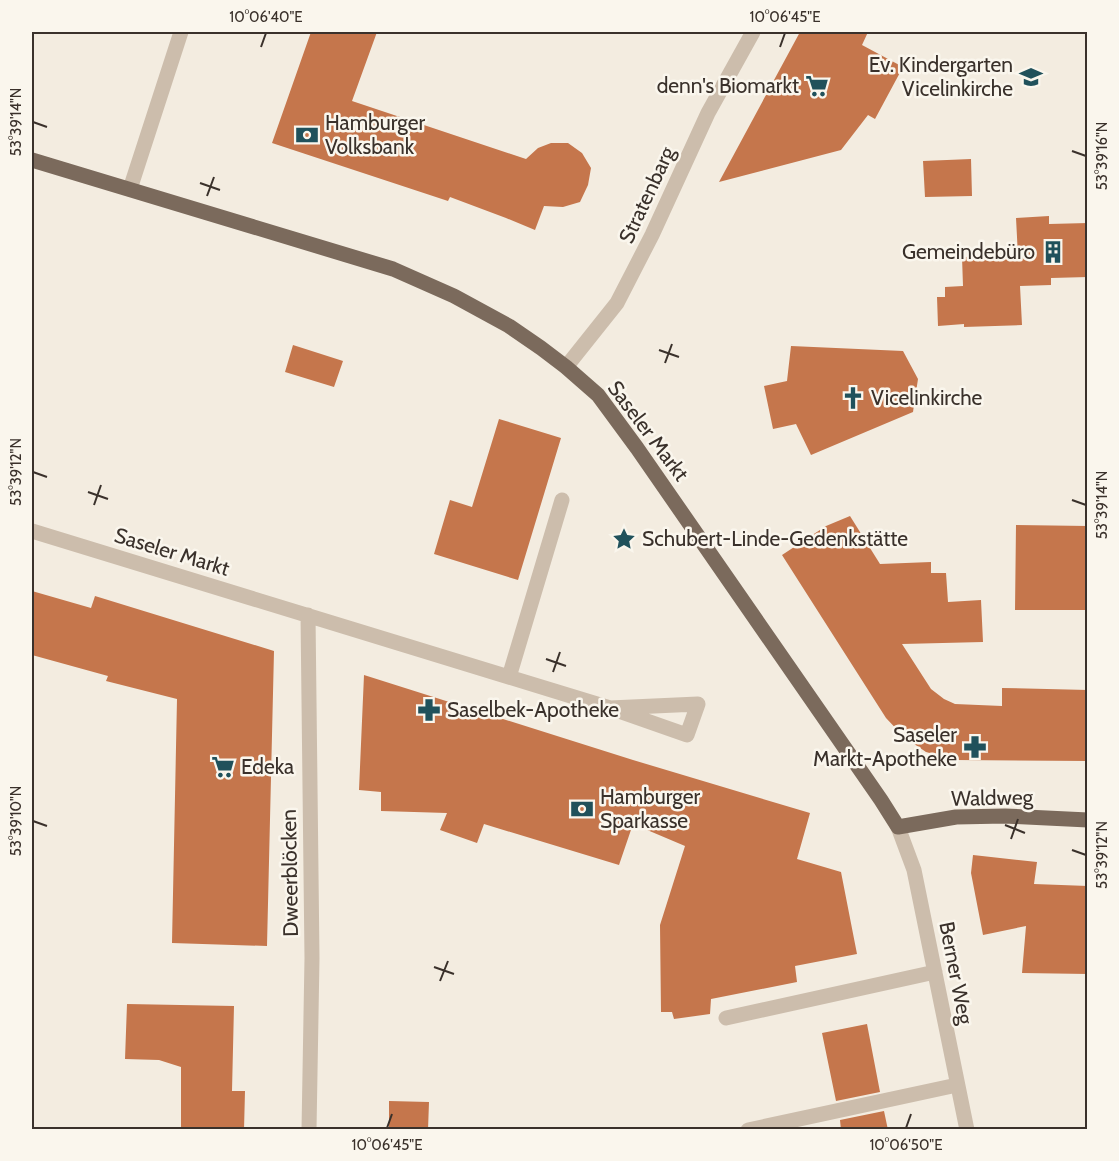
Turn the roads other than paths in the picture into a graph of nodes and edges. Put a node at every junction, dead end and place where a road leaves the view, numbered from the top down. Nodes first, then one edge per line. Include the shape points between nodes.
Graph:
1 (181, 32) edge
2 (753, 32) edge
3 (32, 160) edge
4 (130, 189) junction
5 (566, 368) junction
6 (562, 500) dead end
7 (32, 531) edge
8 (308, 615) junction
9 (509, 677) junction
10 (610, 708) junction
11 (1088, 820) edge
12 (898, 827) junction
13 (935, 972) junction
14 (726, 1018) dead end
15 (957, 1085) junction
16 (309, 1130) edge
17 (748, 1130) edge
18 (967, 1130) edge

1 - 4 street
2 - 5 street, Stratenbarg via 708,113 617,303
3 - 4 main road, Saseler Markt
4 - 5 main road, Saseler Markt via 393,269 509,326
5 - 12 main road, Saseler Markt via 598,395 638,448
6 - 9 street
7 - 8 street, Saseler Markt
8 - 9 street, Saseler Markt
8 - 16 street, Dweerblöcken via 312,958
9 - 10 street, Saseler Markt
10 - 10 street, Saseler Markt via 617,708 698,704 687,735
11 - 12 main road, Waldweg via 956,817
12 - 13 street, Berner Weg via 914,870
13 - 14 street
13 - 15 street, Berner Weg
15 - 17 street
15 - 18 street, Berner Weg

